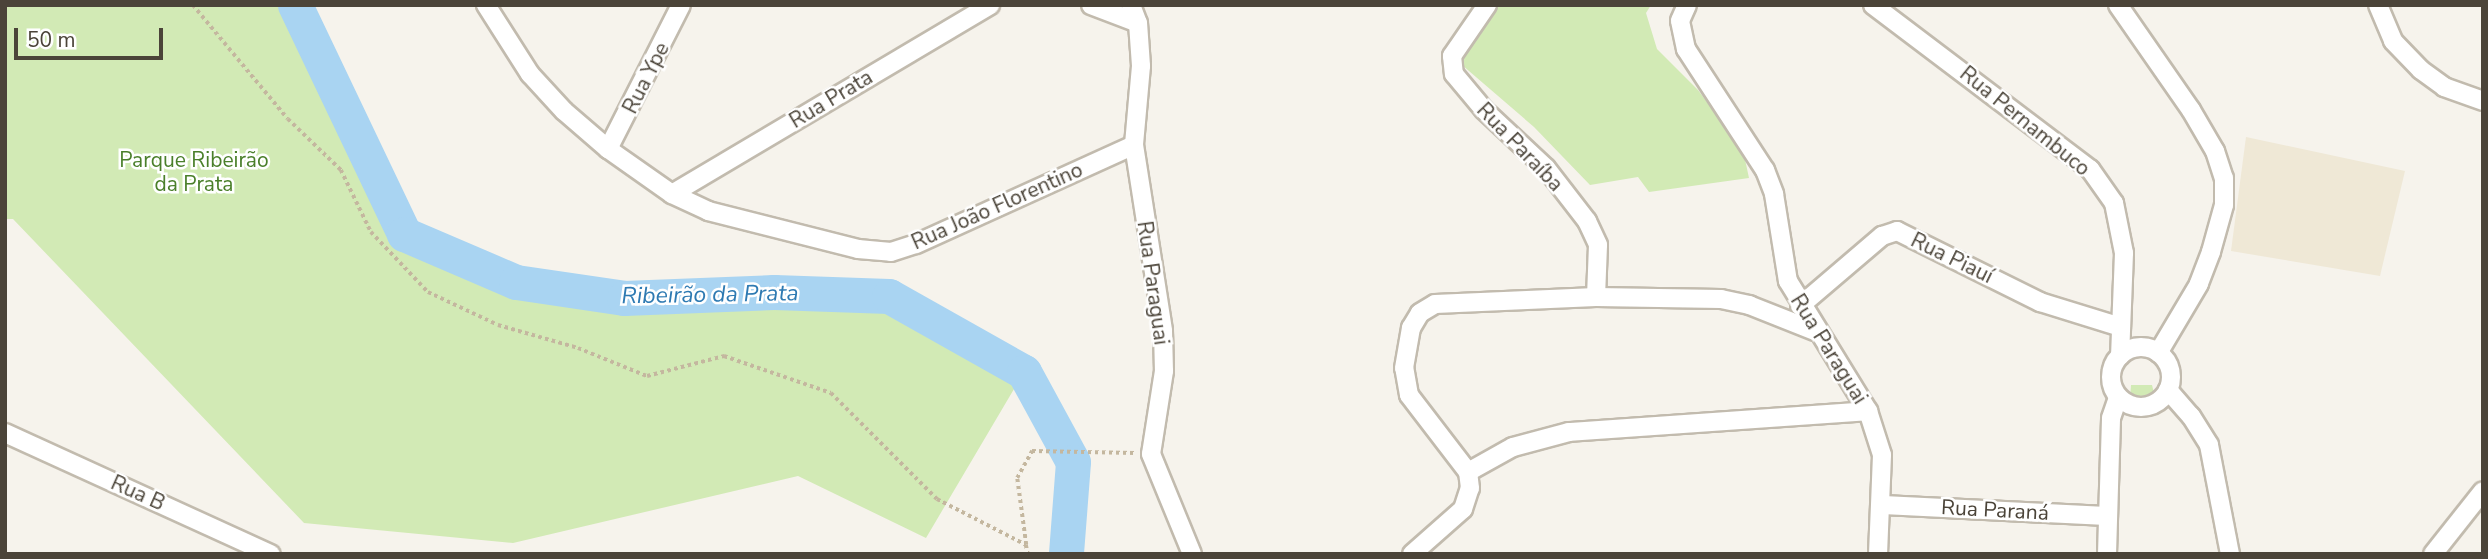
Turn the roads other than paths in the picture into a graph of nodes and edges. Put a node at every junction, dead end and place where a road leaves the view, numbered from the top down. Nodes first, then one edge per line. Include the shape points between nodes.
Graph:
1 (486, 5) edge
2 (681, 5) edge
3 (990, 5) edge
4 (1091, 5) edge
5 (1131, 5) edge
6 (1487, 5) edge
7 (1687, 5) edge
8 (1872, 5) edge
9 (2119, 5) edge
10 (2378, 5) edge
11 (1138, 23) junction
12 (2483, 101) edge
13 (1134, 145) junction
14 (608, 149) junction
15 (672, 194) junction
16 (1596, 297) junction
17 (1800, 306) junction
18 (2121, 327) junction
19 (1815, 331) junction
20 (2158, 353) junction
21 (2120, 356) junction
22 (2168, 390) junction
23 (2118, 398) junction
24 (1868, 411) junction
25 (5, 433) edge
26 (1468, 472) junction
27 (2483, 491) edge
28 (1882, 505) junction
29 (2108, 516) junction
30 (271, 554) edge
31 (1192, 554) edge
32 (1412, 554) edge
33 (1878, 554) edge
34 (2107, 554) edge
35 (2230, 554) edge
36 (2433, 554) edge

1 - 14 street, Rua João Florentino via 530,74
2 - 14 street, Rua Ype
3 - 15 street, Rua Prata
4 - 11 street
5 - 11 street, Rua Paraguai
6 - 16 street, Rua Paraíba via 1452,56 1454,74 1484,110 1546,168 1587,221 1598,245
7 - 17 street, Rua Paraguai via 1680,35 1765,170 1774,194 1782,259
8 - 18 street, Rua Pernambuco via 2090,169 2114,204 2121,225
9 - 20 street via 2191,110 2215,151 2224,178 2224,205 2199,284
10 - 12 street via 2393,41 2421,70 2444,87
11 - 13 street, Rua Paraguai via 1141,66
13 - 15 street, Rua João Florentino via 891,252 858,249 708,211
13 - 31 street, Rua Paraguai via 1163,331 1164,371 1152,454
14 - 15 street, Rua João Florentino
16 - 19 street via 1721,299 1749,304
16 - 26 street via 1435,304 1420,313 1410,328 1404,368 1409,395
17 - 18 street, Rua Piauí via 1882,236 1897,231 2040,302
17 - 19 street, Rua Paraguai
18 - 21 street, Rua Pernambuco
19 - 24 street, Rua Paraguai
20 - 21 street via 2138,348
20 - 22 street via 2170,370
21 - 23 street via 2111,381
22 - 23 street via 2149,406 2133,406
22 - 35 street via 2209,445
23 - 29 street via 2111,418
24 - 26 street via 1569,432 1513,447
24 - 28 street, Rua Paraguai via 1882,455
25 - 30 street, Rua B
26 - 32 street via 1470,488 1463,509
27 - 36 street
28 - 29 street, Rua Paraná
28 - 33 street, Rua Paraguai
29 - 34 street

